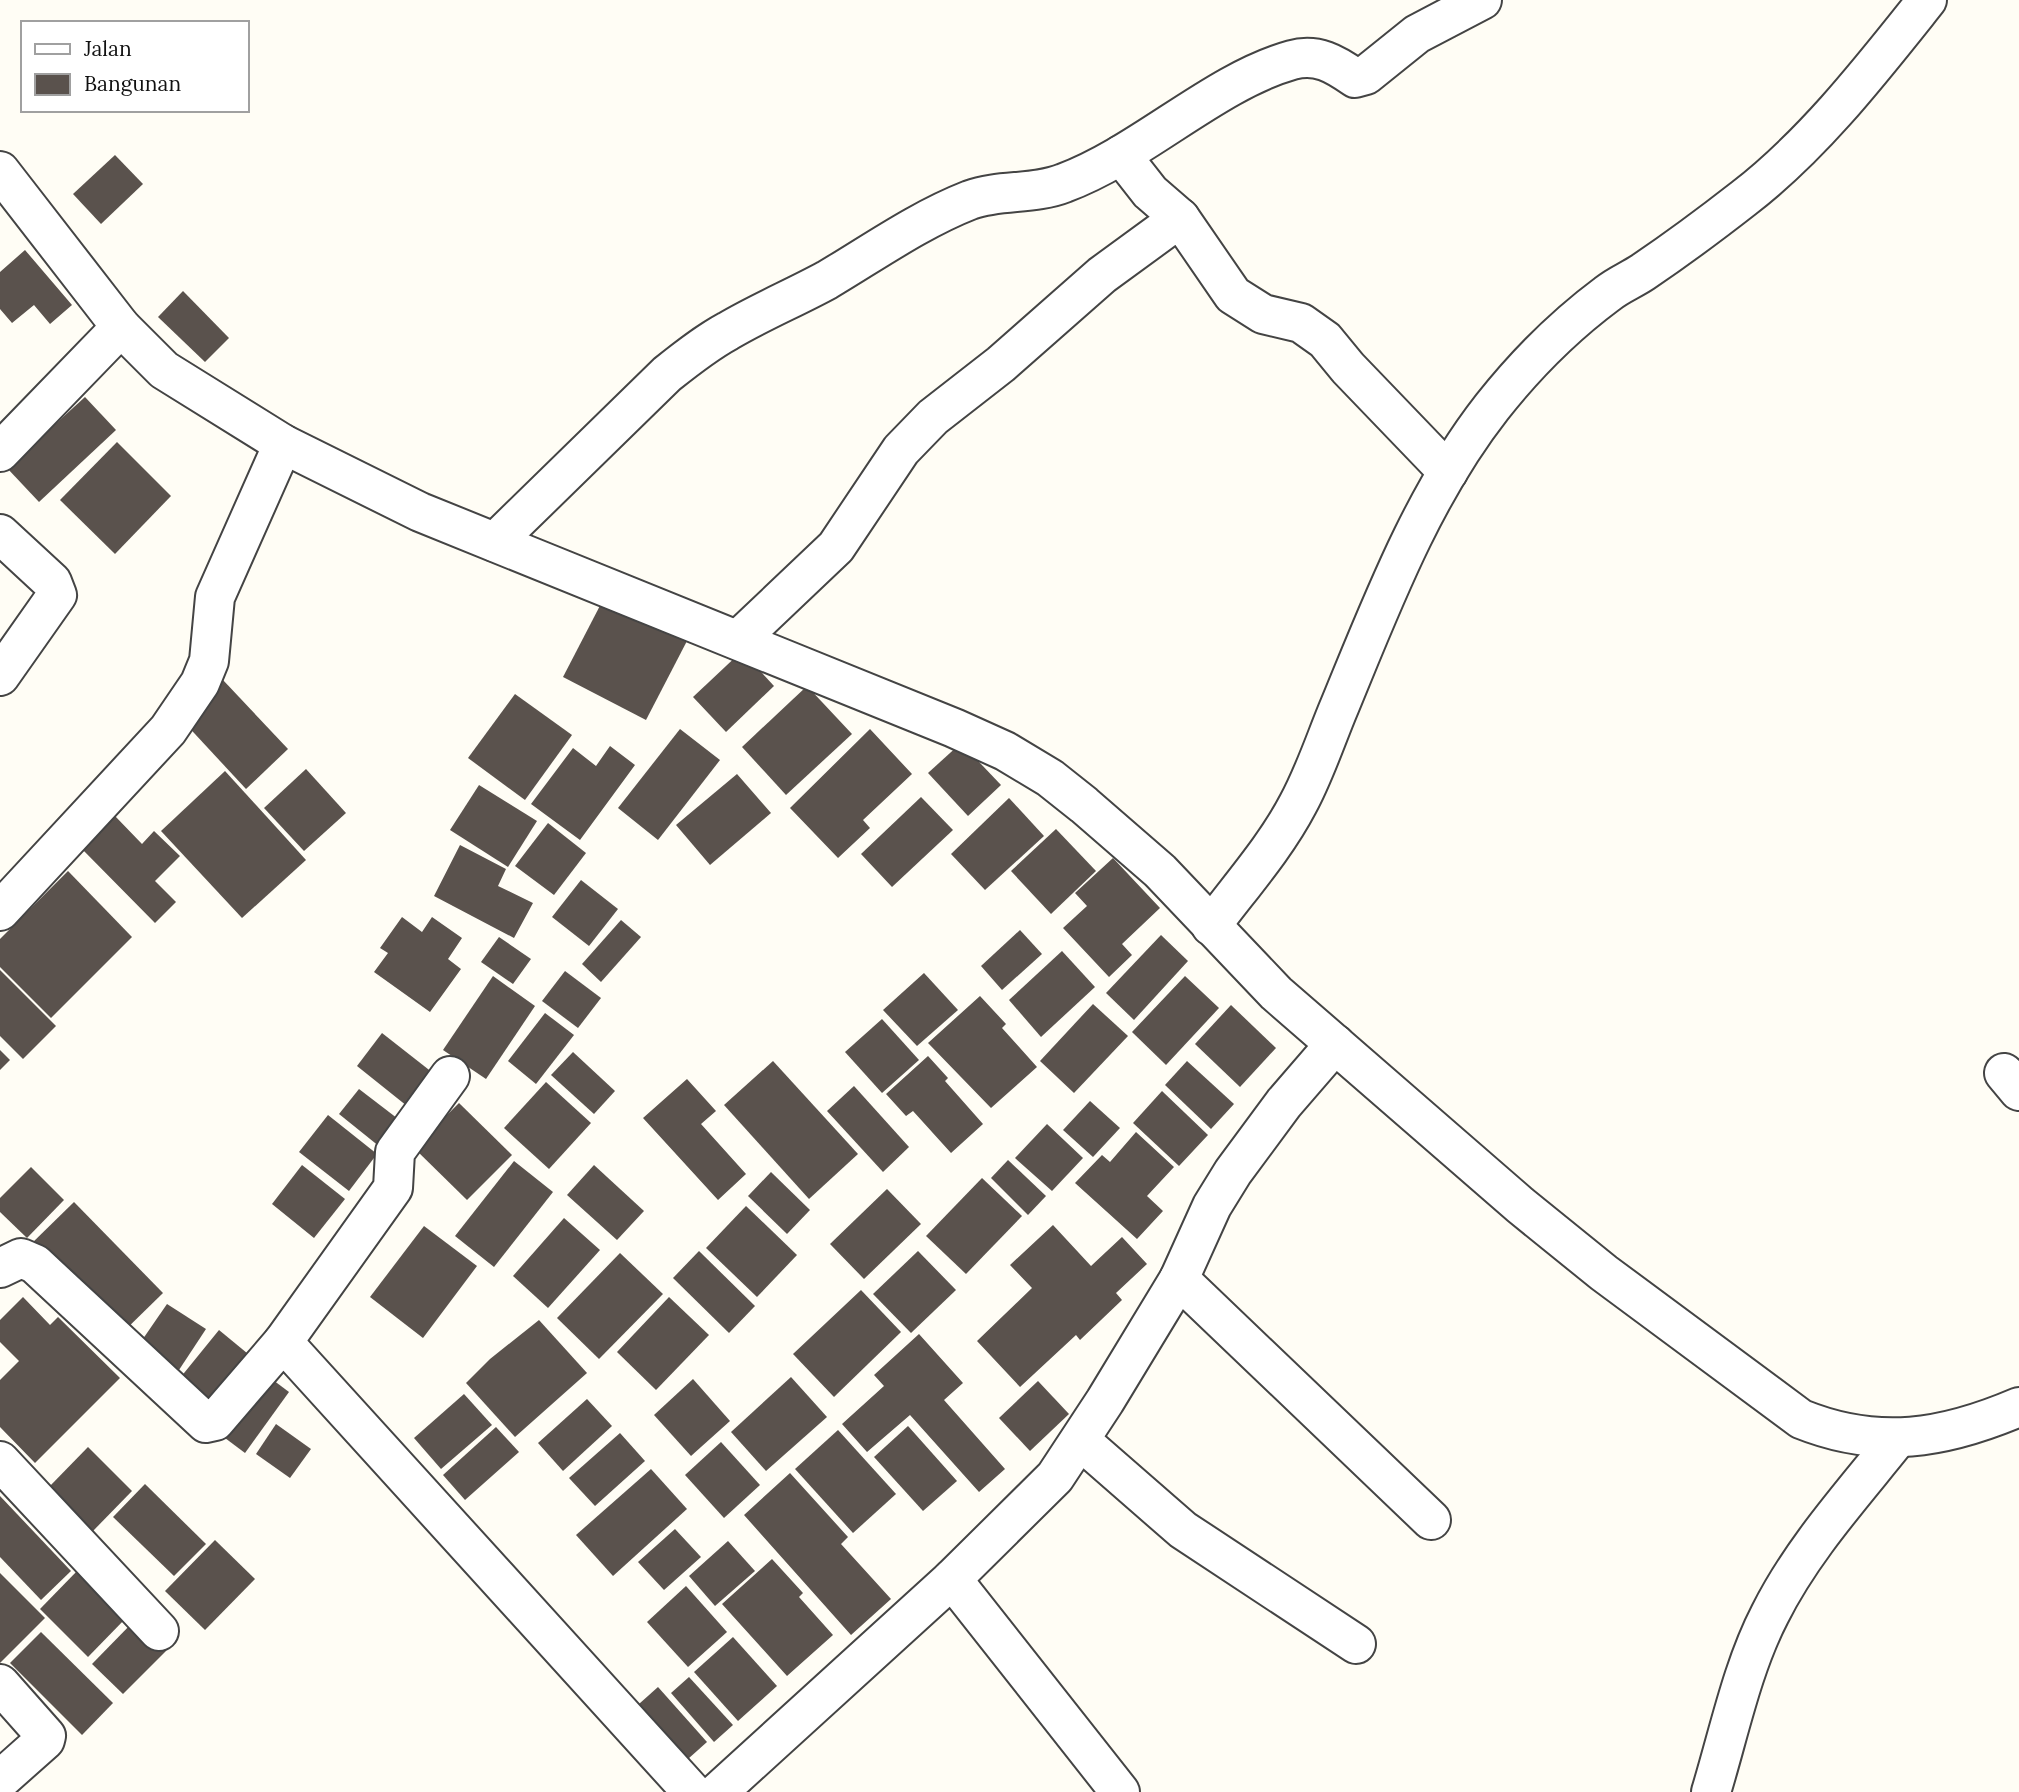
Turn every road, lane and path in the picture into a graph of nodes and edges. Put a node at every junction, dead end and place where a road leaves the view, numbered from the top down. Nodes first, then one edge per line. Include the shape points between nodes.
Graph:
1 (1482, 0) edge
2 (1927, 0) edge
3 (1121, 155) junction
4 (0, 171) edge
5 (1180, 218) junction
6 (121, 327) junction
7 (284, 444) junction
8 (0, 452) edge
9 (1448, 472) junction
10 (0, 534) edge
11 (495, 542) junction
12 (738, 640) junction
13 (0, 676) edge
14 (0, 911) edge
15 (1211, 926) junction
16 (1335, 1044) junction
17 (450, 1076) dead end
18 (0, 1268) edge
19 (1179, 1279) junction
20 (283, 1342) junction
21 (2019, 1407) edge
22 (1896, 1440) junction
23 (1080, 1441) junction
24 (0, 1461) edge
25 (1431, 1520) dead end
26 (952, 1579) junction
27 (159, 1631) dead end
28 (1356, 1643) dead end
29 (0, 1684) edge
30 (0, 1780) edge
31 (692, 1792) edge
32 (719, 1792) edge
33 (1120, 1792) edge
34 (1711, 1792) edge

1 - 3 street via 1417,34 1366,75 1354,78 1334,63 1313,57 1293,60 1256,74
2 - 9 street via 1842,102 1747,196 1609,292 1542,350 1489,410
3 - 5 street
3 - 11 street via 1062,184 970,200 729,330 667,374
4 - 6 street
5 - 9 street via 1233,295 1263,314 1301,323 1325,340
5 - 12 street via 1102,275 933,417 901,450 836,547
6 - 7 street via 164,370
6 - 8 street
7 - 11 street via 421,512
7 - 14 street via 215,597 209,661 200,683 168,730
9 - 15 street via 1381,606 1298,805
10 - 13 street via 52,582 57,595
11 - 12 street
12 - 15 street via 954,728 1050,778 1160,871
15 - 16 street via 1276,993
16 - 19 street via 1233,1172
16 - 22 street via 1604,1273 1780,1405 1831,1431
17 - 20 street via 395,1152 393,1188
18 - 20 street via 21,1258 35,1264 206,1423 215,1422
19 - 23 street
19 - 25 street
20 - 31 street
21 - 22 street via 1967,1427
22 - 34 street via 1839,1511 1771,1612
23 - 26 street via 1055,1477
23 - 28 street via 1183,1530
24 - 27 street
26 - 32 street
26 - 33 street
29 - 30 street via 46,1736

